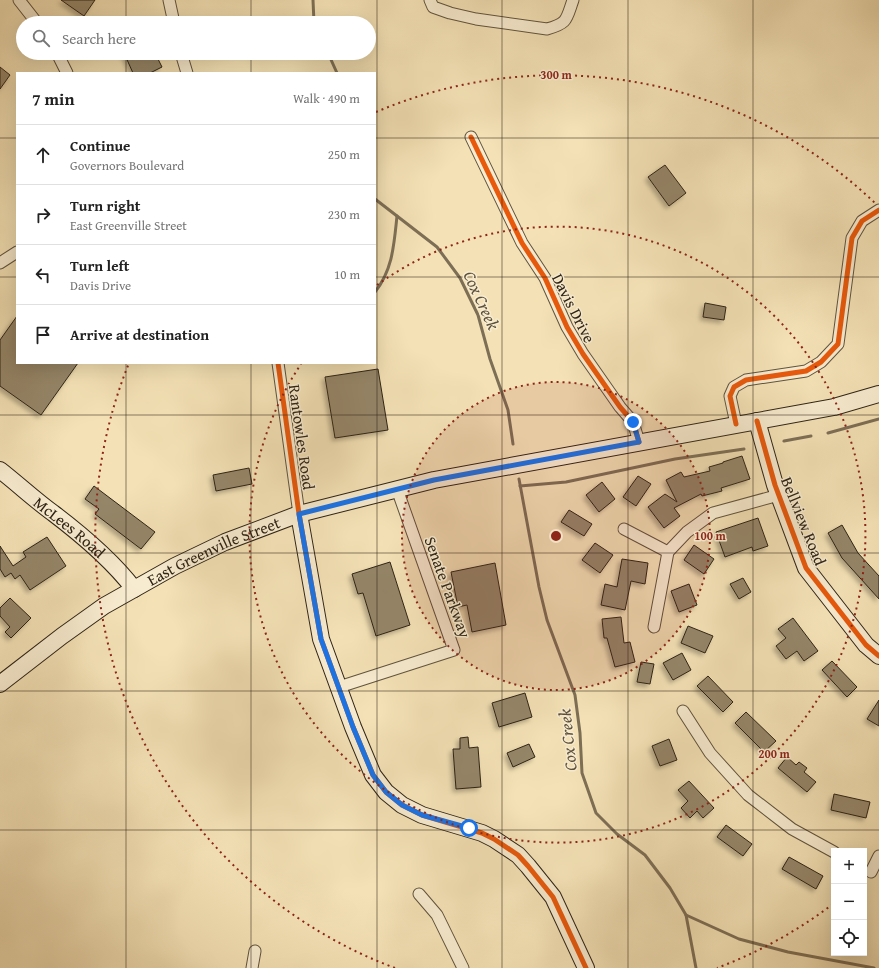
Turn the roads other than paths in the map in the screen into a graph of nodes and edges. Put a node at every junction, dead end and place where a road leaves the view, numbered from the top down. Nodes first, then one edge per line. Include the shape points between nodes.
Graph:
1 (18, 0) edge
2 (169, 0) edge
3 (430, 0) edge
4 (573, 0) edge
5 (31, 16) edge
6 (172, 16) edge
7 (60, 60) edge
8 (183, 60) edge
9 (66, 72) edge
10 (187, 72) edge
11 (471, 137) dead end
12 (879, 210) edge
13 (16, 253) edge
14 (0, 263) edge
15 (278, 364) edge
16 (879, 394) edge
17 (757, 421) junction
18 (736, 424) junction
19 (639, 442) junction
20 (0, 470) edge
21 (397, 489) junction
22 (779, 495) junction
23 (299, 514) junction
24 (624, 529) dead end
25 (668, 552) junction
26 (134, 589) junction
27 (654, 627) dead end
28 (879, 656) edge
29 (0, 684) edge
30 (339, 687) junction
31 (683, 711) dead end
32 (831, 850) edge
33 (879, 856) edge
34 (871, 872) edge
35 (419, 894) dead end
36 (255, 951) dead end
37 (252, 968) edge
38 (463, 968) edge
39 (586, 968) edge

1 - 5 street
2 - 6 street
3 - 4 street via 433,7 450,13 547,29 562,25
7 - 9 street
8 - 10 street
11 - 19 street, Davis Drive via 522,243 545,278 567,327 607,389 633,422
12 - 18 street via 862,221 852,238 838,344 820,362 806,370 746,380 734,387 730,396
13 - 14 street
15 - 23 street, Rantowles Road
16 - 17 street, East Greenville Street via 834,407
17 - 18 street, East Greenville Street
17 - 22 street, Bellview Road
18 - 19 street, East Greenville Street
19 - 21 street, East Greenville Street
20 - 26 street, McLees Road via 101,554 122,573
21 - 23 street, East Greenville Street
21 - 30 street, Senate Parkway via 454,650
22 - 25 street via 713,513 687,532
22 - 28 street, Bellview Road via 806,568 866,645
23 - 26 street, East Greenville Street via 225,542
23 - 30 street via 321,639
24 - 25 street
25 - 27 street
26 - 29 street, East Greenville Street via 104,606
30 - 39 street via 367,762 386,792 411,810 482,833 518,855 553,897
31 - 32 street via 710,753 748,795 792,829
33 - 34 street
35 - 38 street via 437,915
36 - 37 street

